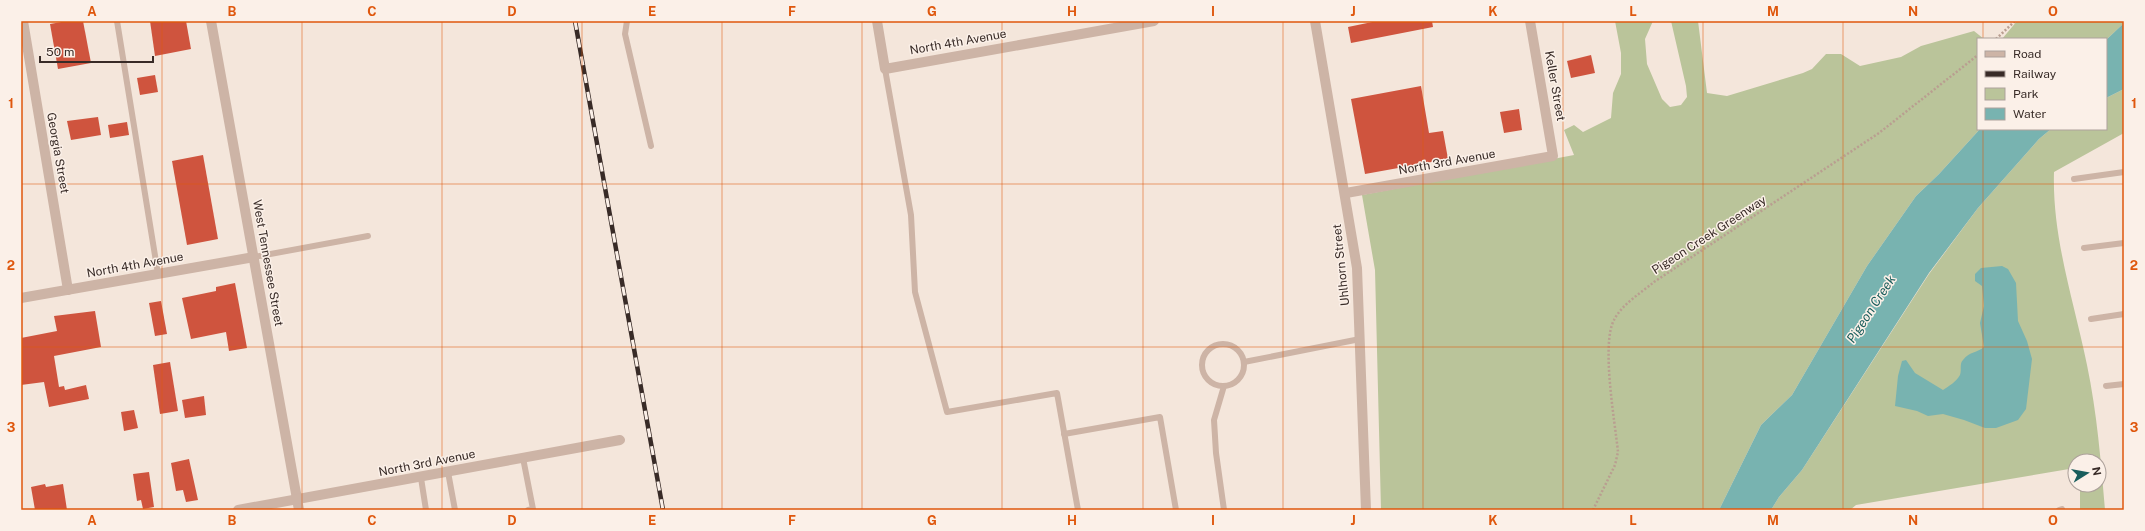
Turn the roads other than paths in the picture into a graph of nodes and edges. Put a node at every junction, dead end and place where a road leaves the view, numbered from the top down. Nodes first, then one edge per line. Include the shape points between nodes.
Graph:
1 (22, 21) edge
2 (117, 21) edge
3 (211, 21) edge
4 (627, 21) edge
5 (877, 21) edge
6 (1154, 21) edge
7 (1315, 21) edge
8 (1530, 21) edge
9 (1098, 25) edge
10 (885, 69) junction
11 (650, 146) dead end
12 (1553, 156) joint
13 (2124, 172) edge
14 (2074, 179) dead end
15 (1346, 193) junction
16 (368, 236) dead end
17 (2124, 243) edge
18 (2084, 248) dead end
19 (254, 257) junction
20 (158, 274) junction
21 (68, 290) junction
22 (21, 298) edge
23 (2124, 314) edge
24 (2091, 318) dead end
25 (1360, 339) junction
26 (1244, 362) junction
27 (2124, 384) edge
28 (1224, 386) junction
29 (2106, 386) dead end
30 (1064, 434) junction
31 (620, 440) dead end
32 (523, 458) junction
33 (448, 472) junction
34 (421, 478) junction
35 (298, 505) edge
36 (238, 510) edge
37 (426, 510) edge
38 (455, 510) edge
39 (528, 510) edge
40 (1078, 510) edge
41 (1176, 510) edge
42 (1224, 510) edge
43 (1366, 510) edge

1 - 21 street, Georgia Street
2 - 20 lane
3 - 19 street, West Tennessee Street
4 - 11 lane via 625,34
5 - 10 street
6 - 9 street, North 4th Avenue
7 - 15 street, Uhlhorn Street
8 - 12 street, Keller Street
9 - 10 street, North 4th Avenue
10 - 30 lane via 911,215 915,292 947,412 1057,393
12 - 15 street, North 3rd Avenue
13 - 14 lane
15 - 25 street, Uhlhorn Street via 1357,268
16 - 19 lane
17 - 18 lane
19 - 20 street, North 4th Avenue
19 - 35 street, West Tennessee Street
20 - 21 street, North 4th Avenue
21 - 22 street, North 4th Avenue
23 - 24 lane
25 - 26 lane
25 - 43 street, Uhlhorn Street
26 - 28 lane via 1244,371 1240,378 1235,383
26 - 28 lane via 1239,350 1233,346 1220,344 1208,350 1202,362 1204,375 1214,384
27 - 29 lane
28 - 42 lane via 1214,420
30 - 40 lane
30 - 41 lane via 1160,417
31 - 32 street, North 3rd Avenue
32 - 33 street, North 3rd Avenue
32 - 39 lane via 533,509
33 - 34 street, North 3rd Avenue
33 - 38 lane
34 - 35 street, North 3rd Avenue
34 - 37 lane
35 - 36 street, North 3rd Avenue

